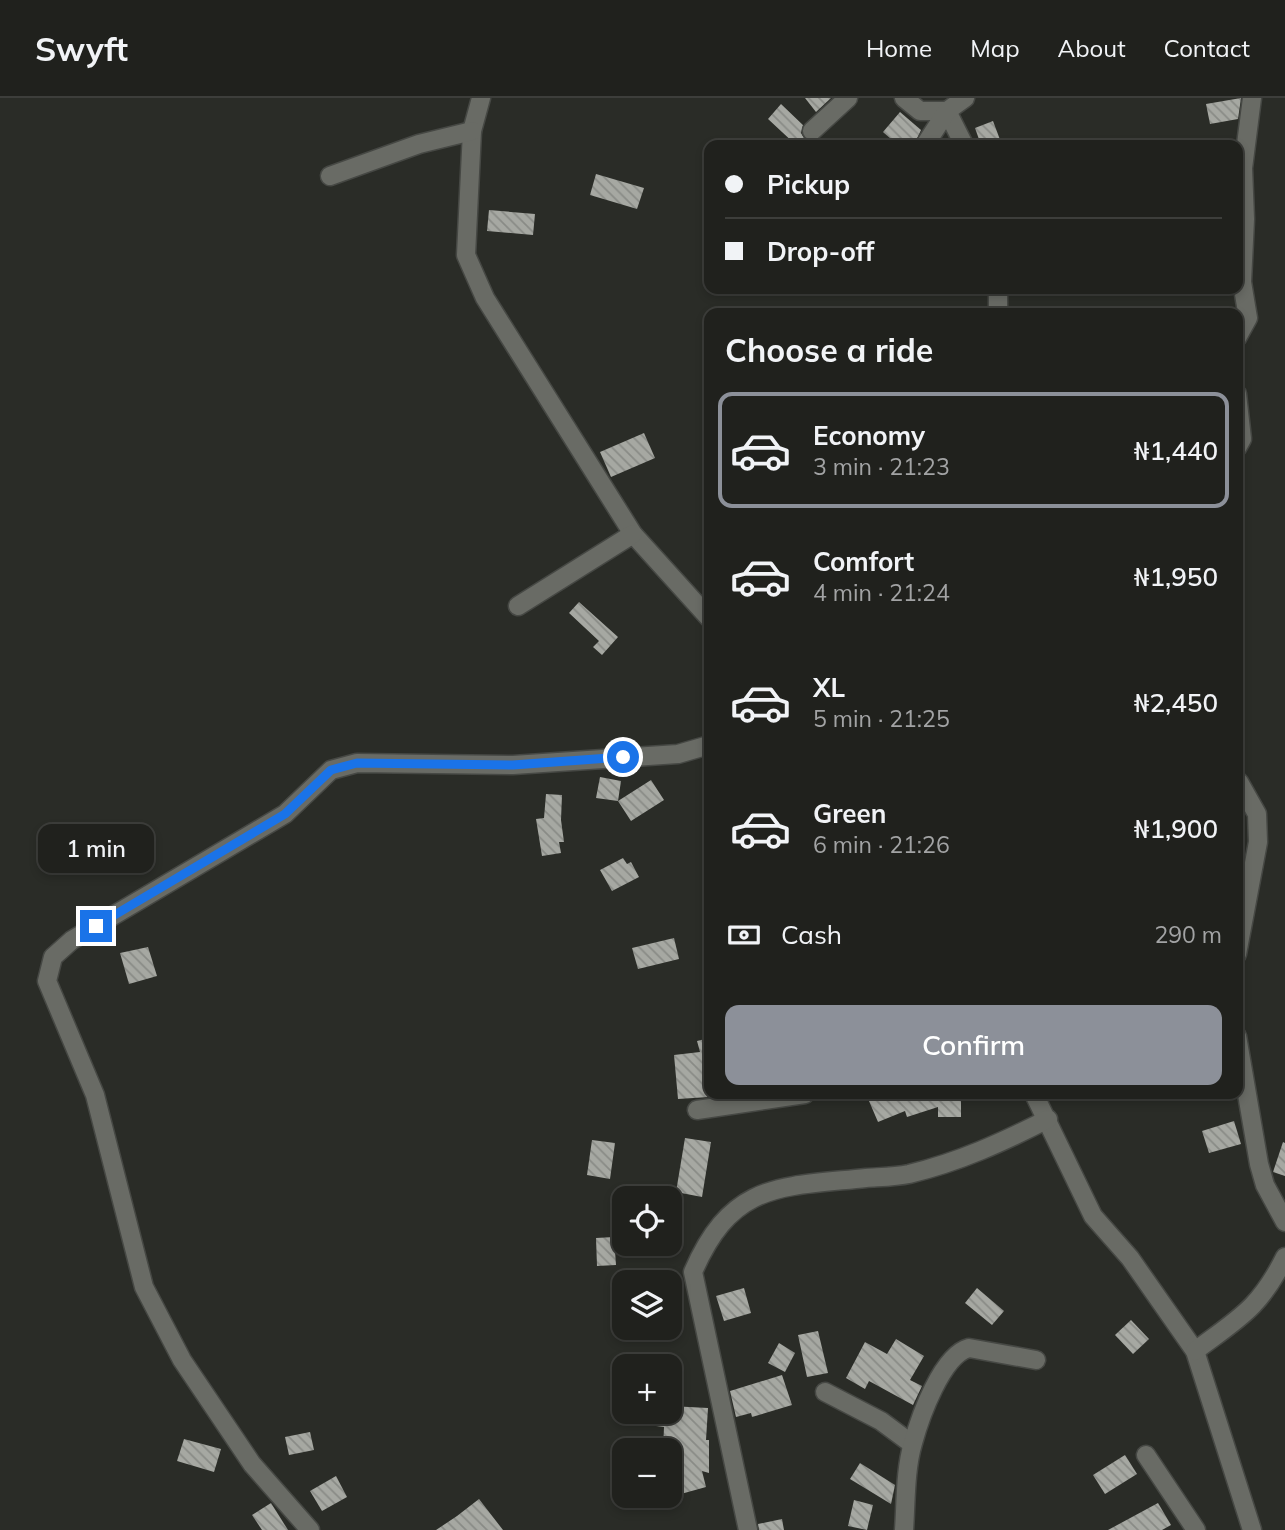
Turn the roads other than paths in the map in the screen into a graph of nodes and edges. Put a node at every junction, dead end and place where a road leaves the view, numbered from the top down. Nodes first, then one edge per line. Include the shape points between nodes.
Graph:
1 (481, 98) edge
2 (848, 98) edge
3 (904, 98) edge
4 (965, 98) edge
5 (1252, 98) edge
6 (947, 111) junction
7 (472, 131) junction
8 (812, 131) dead end
9 (928, 140) edge
10 (962, 140) edge
11 (1243, 150) edge
12 (330, 176) dead end
13 (1243, 199) edge
14 (1243, 261) edge
15 (1243, 288) edge
16 (1243, 327) edge
17 (633, 534) junction
18 (518, 606) dead end
19 (704, 612) edge
20 (704, 746) edge
21 (1243, 789) edge
22 (1243, 922) edge
23 (1243, 1071) edge
24 (771, 1099) edge
25 (1037, 1099) edge
26 (697, 1110) dead end
27 (1048, 1119) junction
28 (1285, 1222) edge
29 (1285, 1257) edge
30 (1195, 1351) junction
31 (1036, 1360) dead end
32 (825, 1392) dead end
33 (912, 1444) junction
34 (1146, 1455) dead end
35 (1246, 1529) edge
36 (310, 1530) edge
37 (748, 1530) edge
38 (904, 1530) edge
39 (1196, 1530) edge

1 - 7 street
2 - 8 street
3 - 6 street via 920,111
4 - 6 street
5 - 11 street
6 - 9 street
6 - 10 street
7 - 12 street via 419,144
7 - 17 street via 466,255 485,298
13 - 14 street
15 - 16 street via 1248,318
17 - 18 street
17 - 19 street
20 - 36 street via 678,754 513,765 357,763 331,770 285,814 72,940 53,957 47,981 94,1095 144,1287 183,1360 252,1464
21 - 22 street via 1257,814 1258,842
23 - 28 street via 1259,1164
24 - 26 street
25 - 27 street
27 - 30 street via 1093,1216 1130,1258
27 - 37 street via 981,1152 906,1175 785,1186 740,1203 706,1241 692,1272
29 - 30 street via 1255,1306
30 - 35 street
31 - 33 street via 958,1350 944,1368
32 - 33 street via 881,1421
33 - 38 street
34 - 39 street

